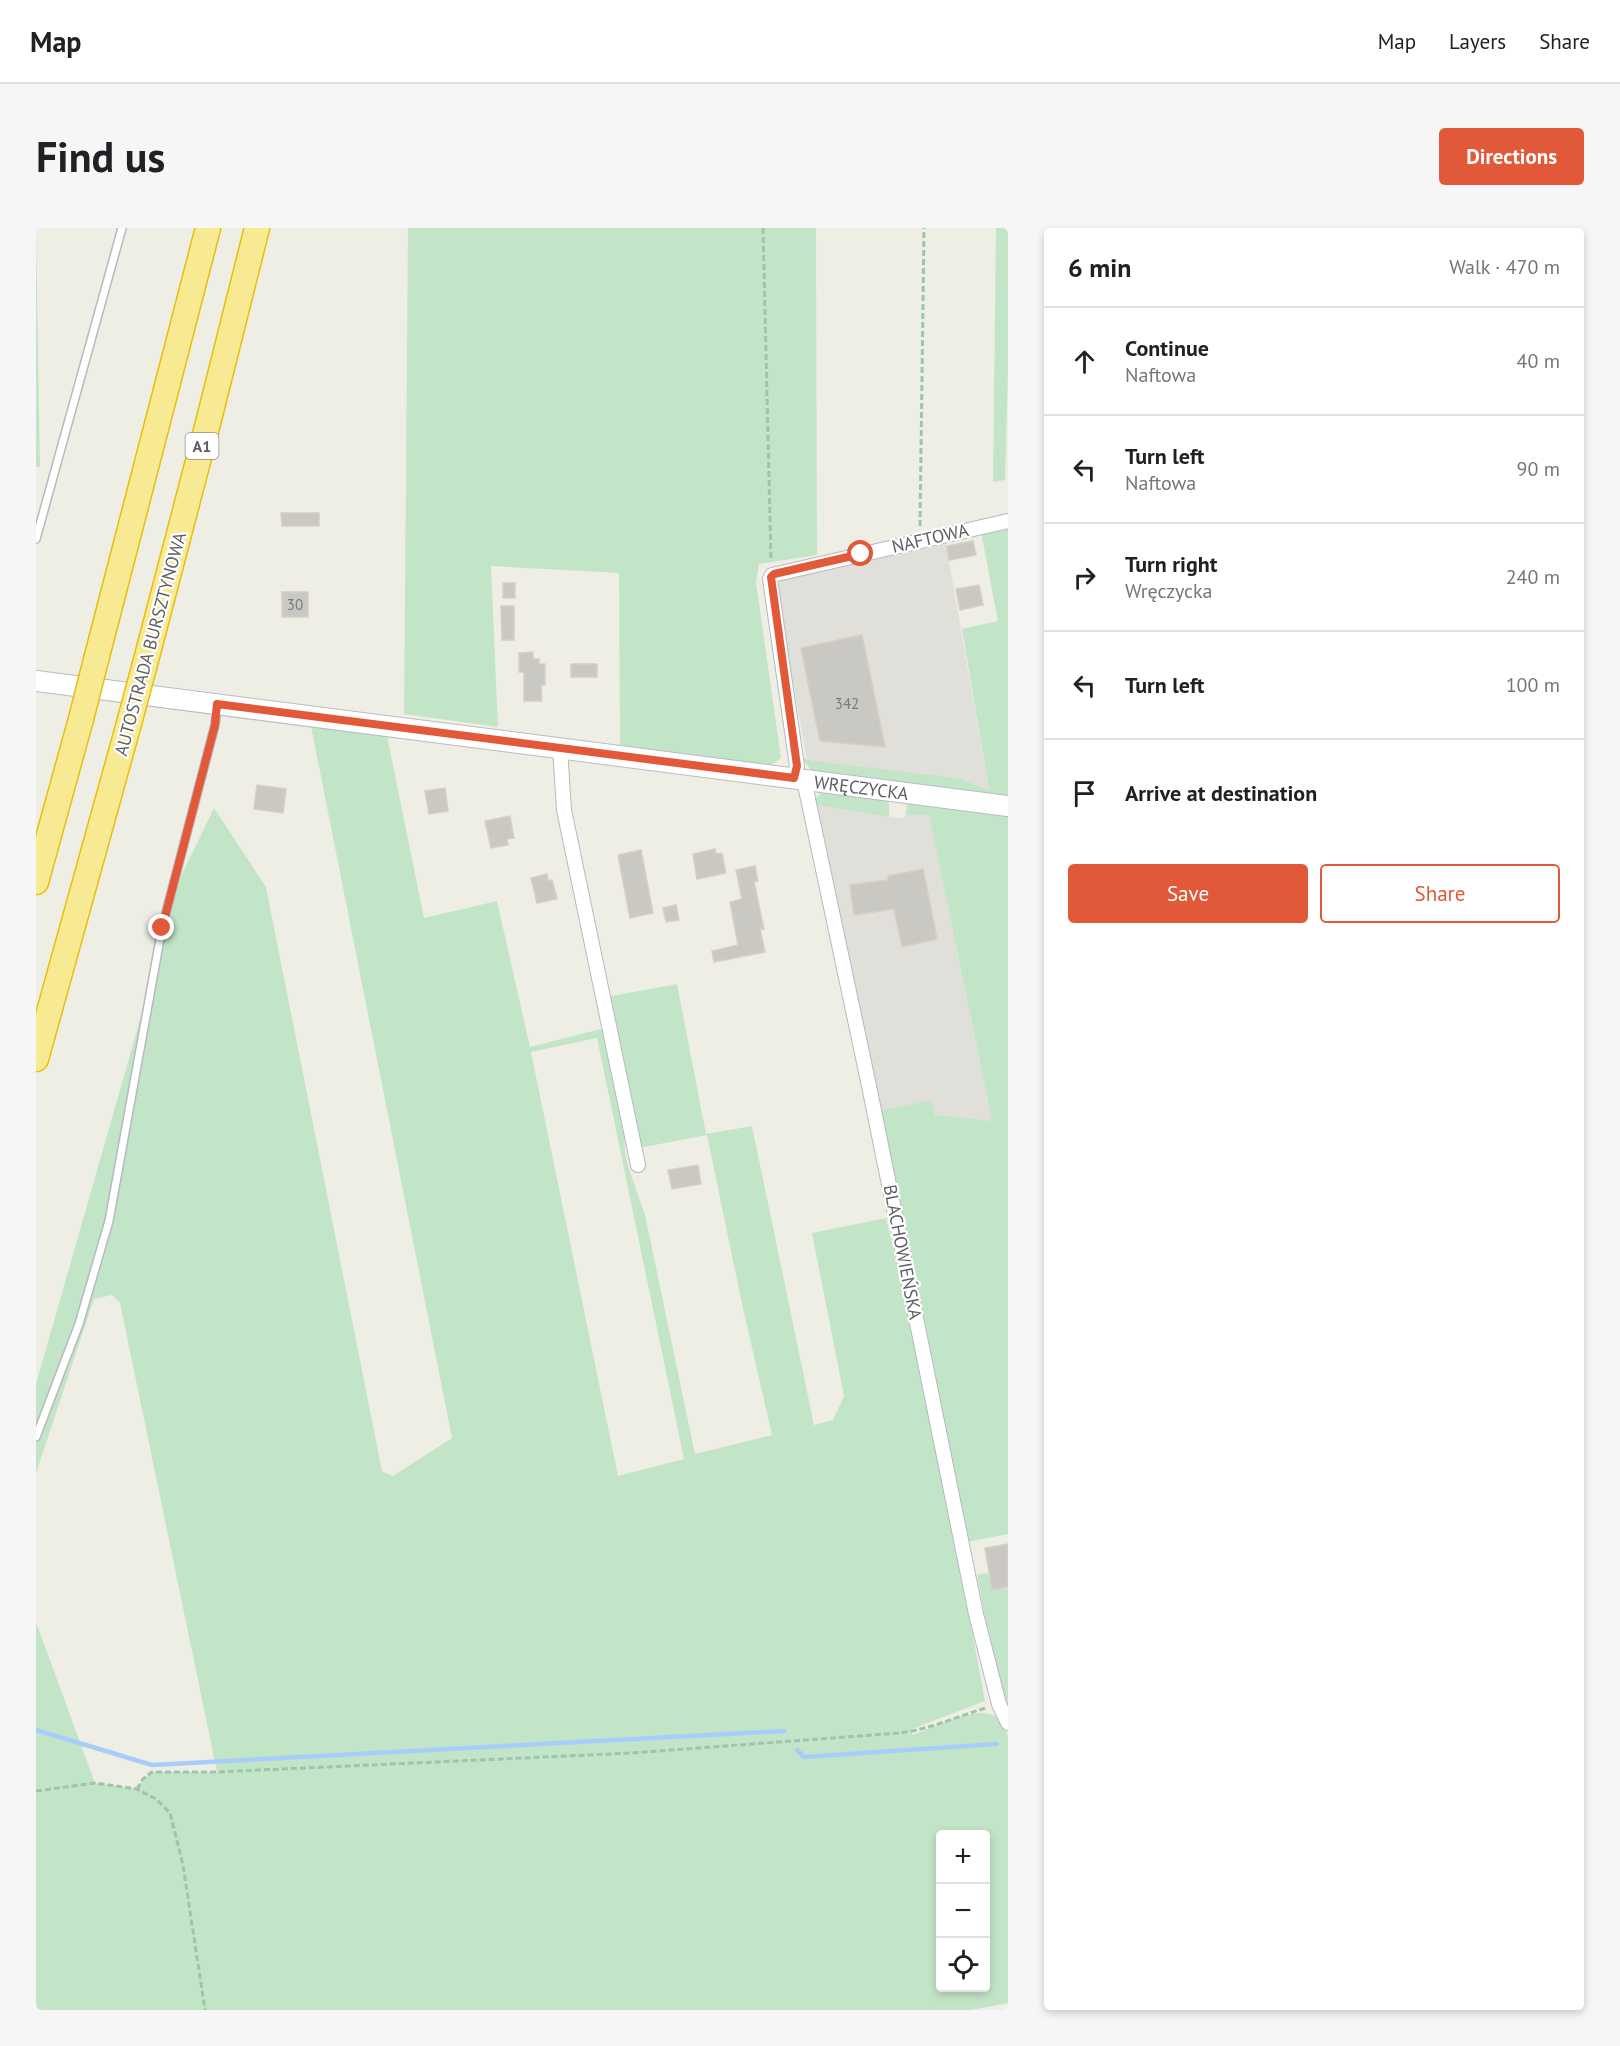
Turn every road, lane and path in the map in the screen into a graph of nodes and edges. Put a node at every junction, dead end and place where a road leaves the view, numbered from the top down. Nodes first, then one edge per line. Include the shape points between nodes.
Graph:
1 (122, 228) edge
2 (208, 228) edge
3 (257, 228) edge
4 (763, 228) edge
5 (924, 228) edge
6 (1008, 521) edge
7 (36, 539) edge
8 (922, 540) junction
9 (774, 574) junction
10 (36, 681) edge
11 (217, 704) junction
12 (560, 748) junction
13 (799, 779) junction
14 (1008, 806) edge
15 (36, 882) edge
16 (36, 1059) edge
17 (638, 1165) dead end
18 (36, 1437) edge
19 (999, 1704) junction
20 (1008, 1723) edge
21 (137, 1789) junction
22 (36, 1791) edge
23 (205, 2010) edge

1 - 7 lane
2 - 15 highway, bridge
3 - 16 highway, AUTOSTRADA BURSZTYNOWA / A1, bridge via 145,664
4 - 9 path
5 - 8 path
6 - 8 street, NAFTOWA
8 - 9 street, NAFTOWA
9 - 13 street via 770,579
10 - 11 main road, WRĘCZYCKA
11 - 12 main road, WRĘCZYCKA
11 - 18 lane via 215,725 162,928 109,1221 78,1324
12 - 13 main road, WRĘCZYCKA
12 - 17 street via 564,810
13 - 14 main road, WRĘCZYCKA
13 - 19 street, BLACHOWIEŃSKA via 871,1092 976,1614
19 - 20 street, BLACHOWIEŃSKA
19 - 21 path via 899,1733 632,1754 152,1772
21 - 22 path via 95,1783
21 - 23 path via 171,1813

